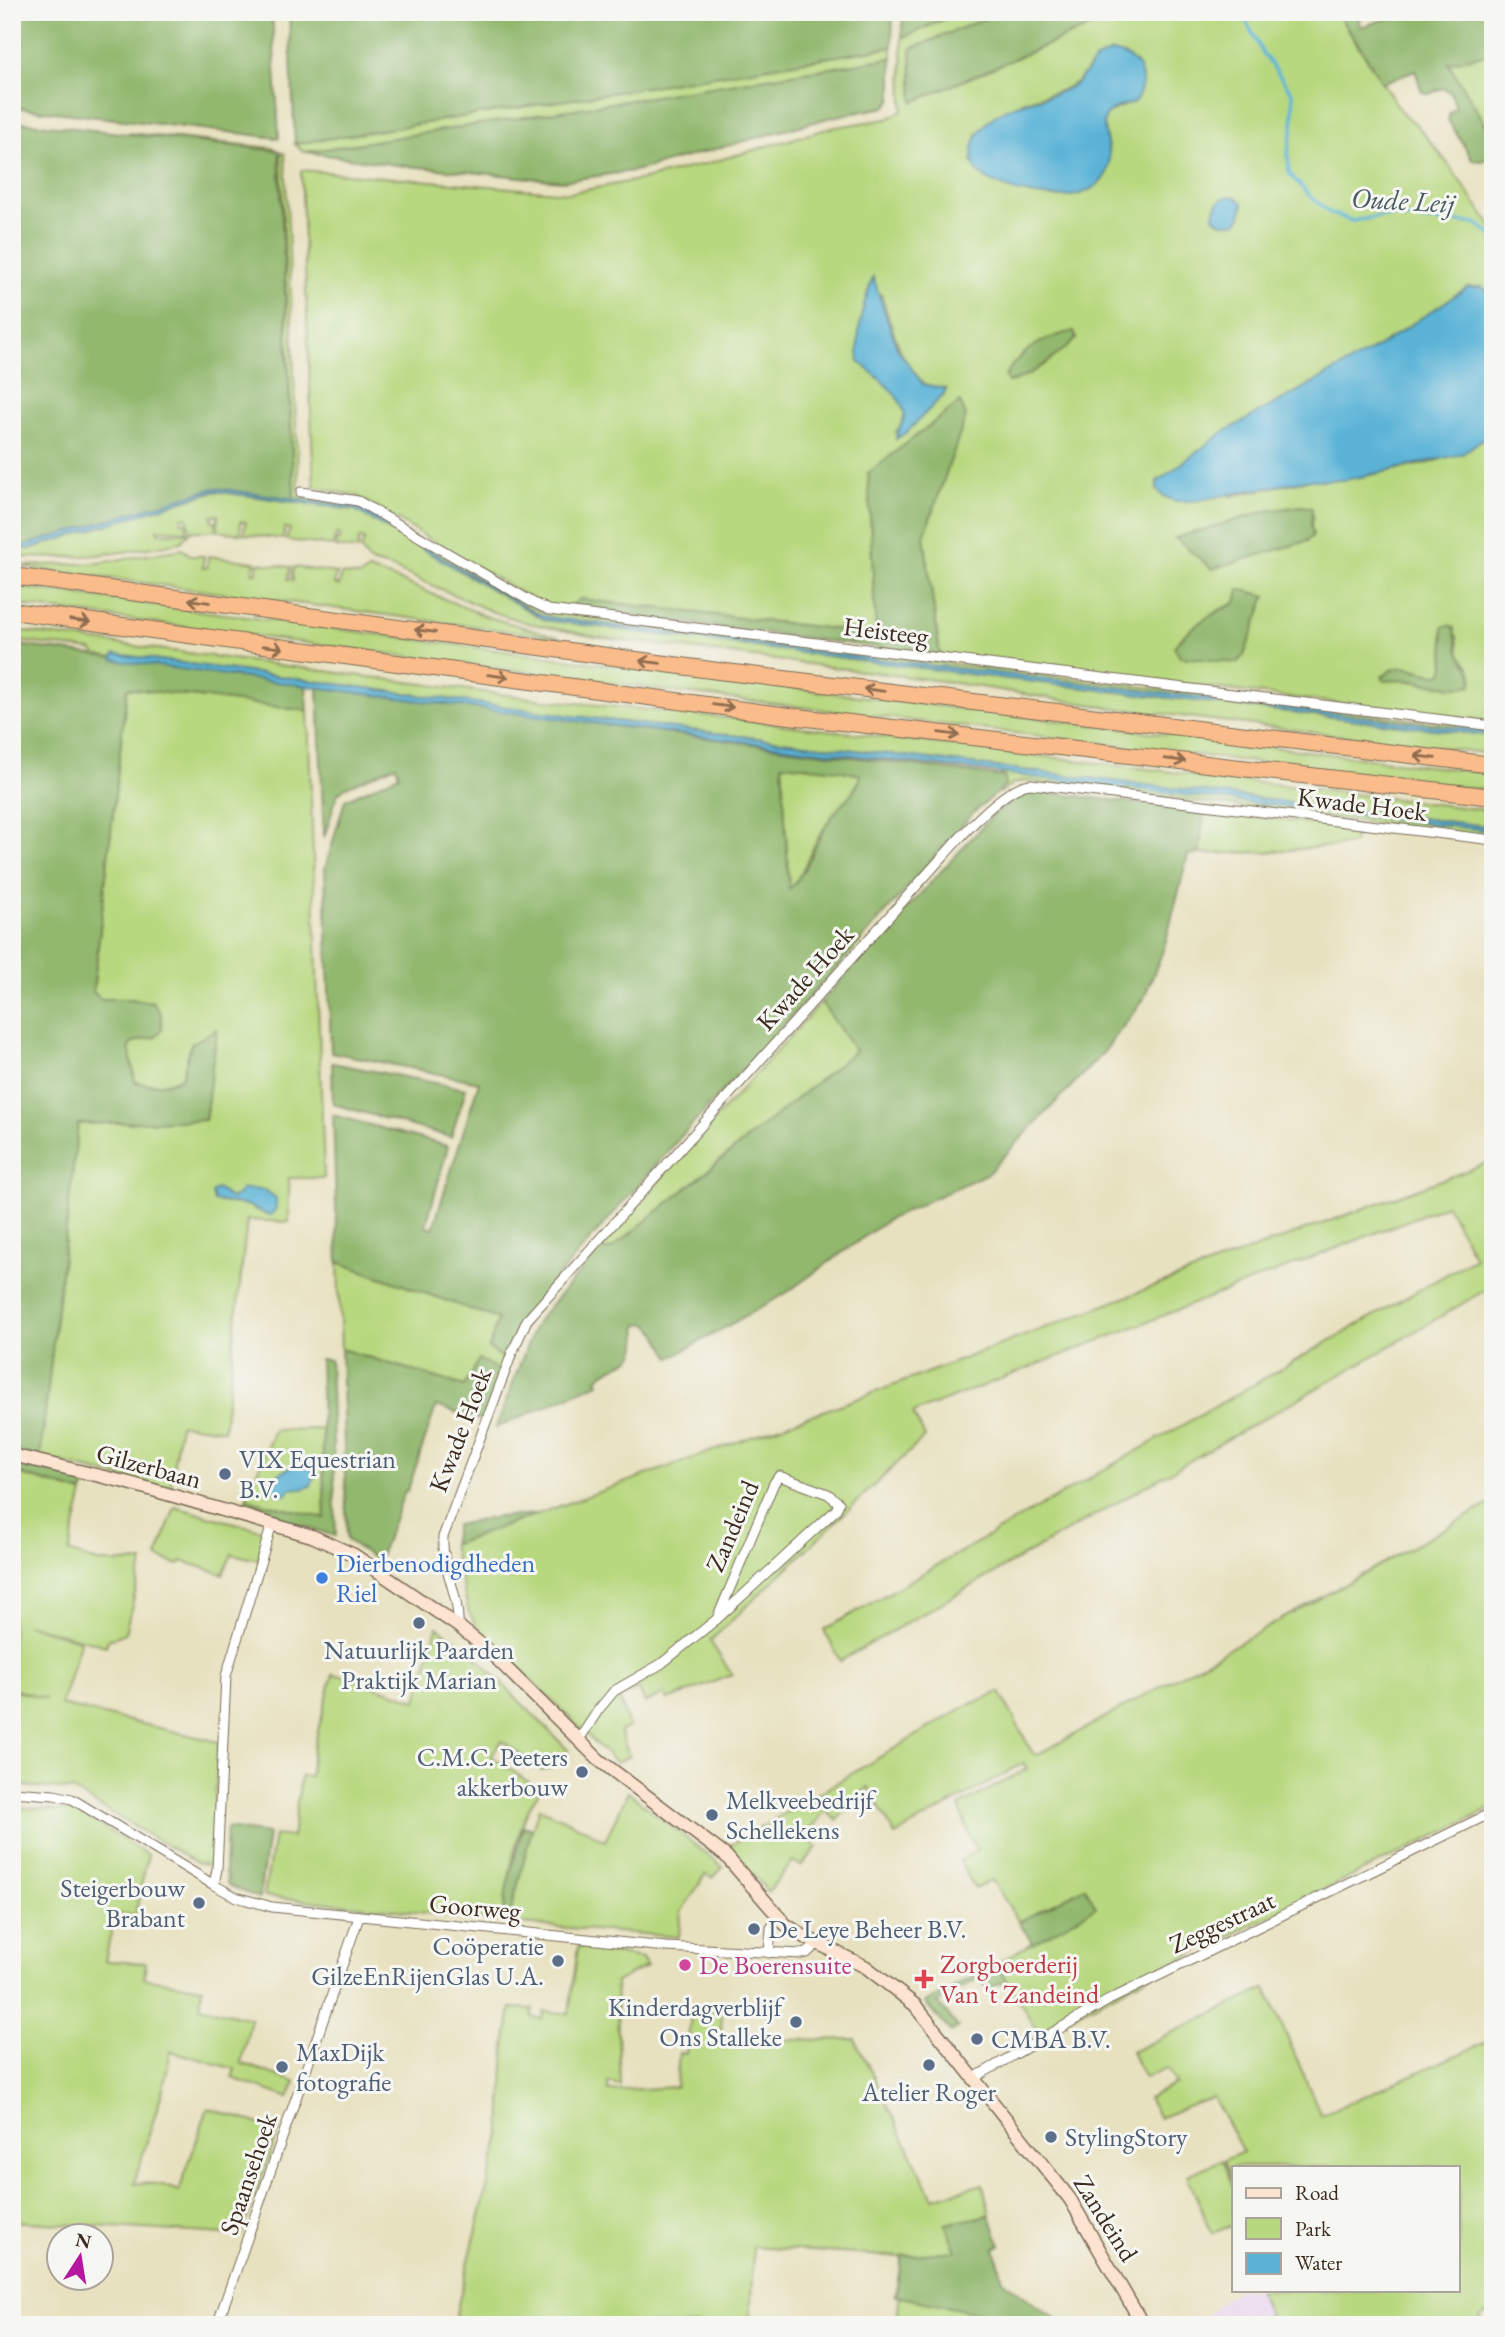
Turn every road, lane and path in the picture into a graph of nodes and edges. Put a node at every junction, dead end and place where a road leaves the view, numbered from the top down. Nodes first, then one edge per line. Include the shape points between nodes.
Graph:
1 (301, 492) dead end
2 (12, 576) edge
3 (12, 611) edge
4 (1493, 726) edge
5 (1493, 765) edge
6 (1493, 797) edge
7 (1493, 840) edge
8 (12, 1455) edge
9 (272, 1524) junction
10 (717, 1619) junction
11 (458, 1626) junction
12 (578, 1741) junction
13 (12, 1792) edge
14 (1493, 1812) edge
15 (214, 1885) junction
16 (359, 1917) junction
17 (778, 1918) junction
18 (817, 1944) junction
19 (769, 1953) junction
20 (974, 2078) junction
21 (217, 2325) edge
22 (1143, 2325) edge

1 - 4 street, Heisteeg via 358,501 550,610
5 -> 2 highway via 718,671
3 -> 6 highway via 781,715
7 - 11 street, Kwade Hoek via 1031,784 1016,788 953,845 527,1320 443,1537
8 - 9 street, Gilzerbaan
9 - 11 street, Zandeind via 354,1555
9 - 15 street via 226,1676
10 - 10 street, Zandeind via 836,1510 839,1503 828,1494 779,1476
10 - 12 street, Zandeind via 661,1664 614,1691
11 - 12 street, Zandeind
12 - 17 street, Zandeind via 726,1856
13 - 15 street, Goorweg via 72,1799
14 - 20 street, Zeggestraat via 1102,2004
15 - 16 street, Goorweg via 272,1908
16 - 19 street, Goorweg
16 - 21 street, Spaansehoek
17 - 18 street, Zandeind
17 - 19 street via 771,1928
18 - 19 street, Goorweg via 807,1953
18 - 20 street, Zandeind via 866,1967 904,1995
20 - 22 street, Zandeind via 1070,2199

